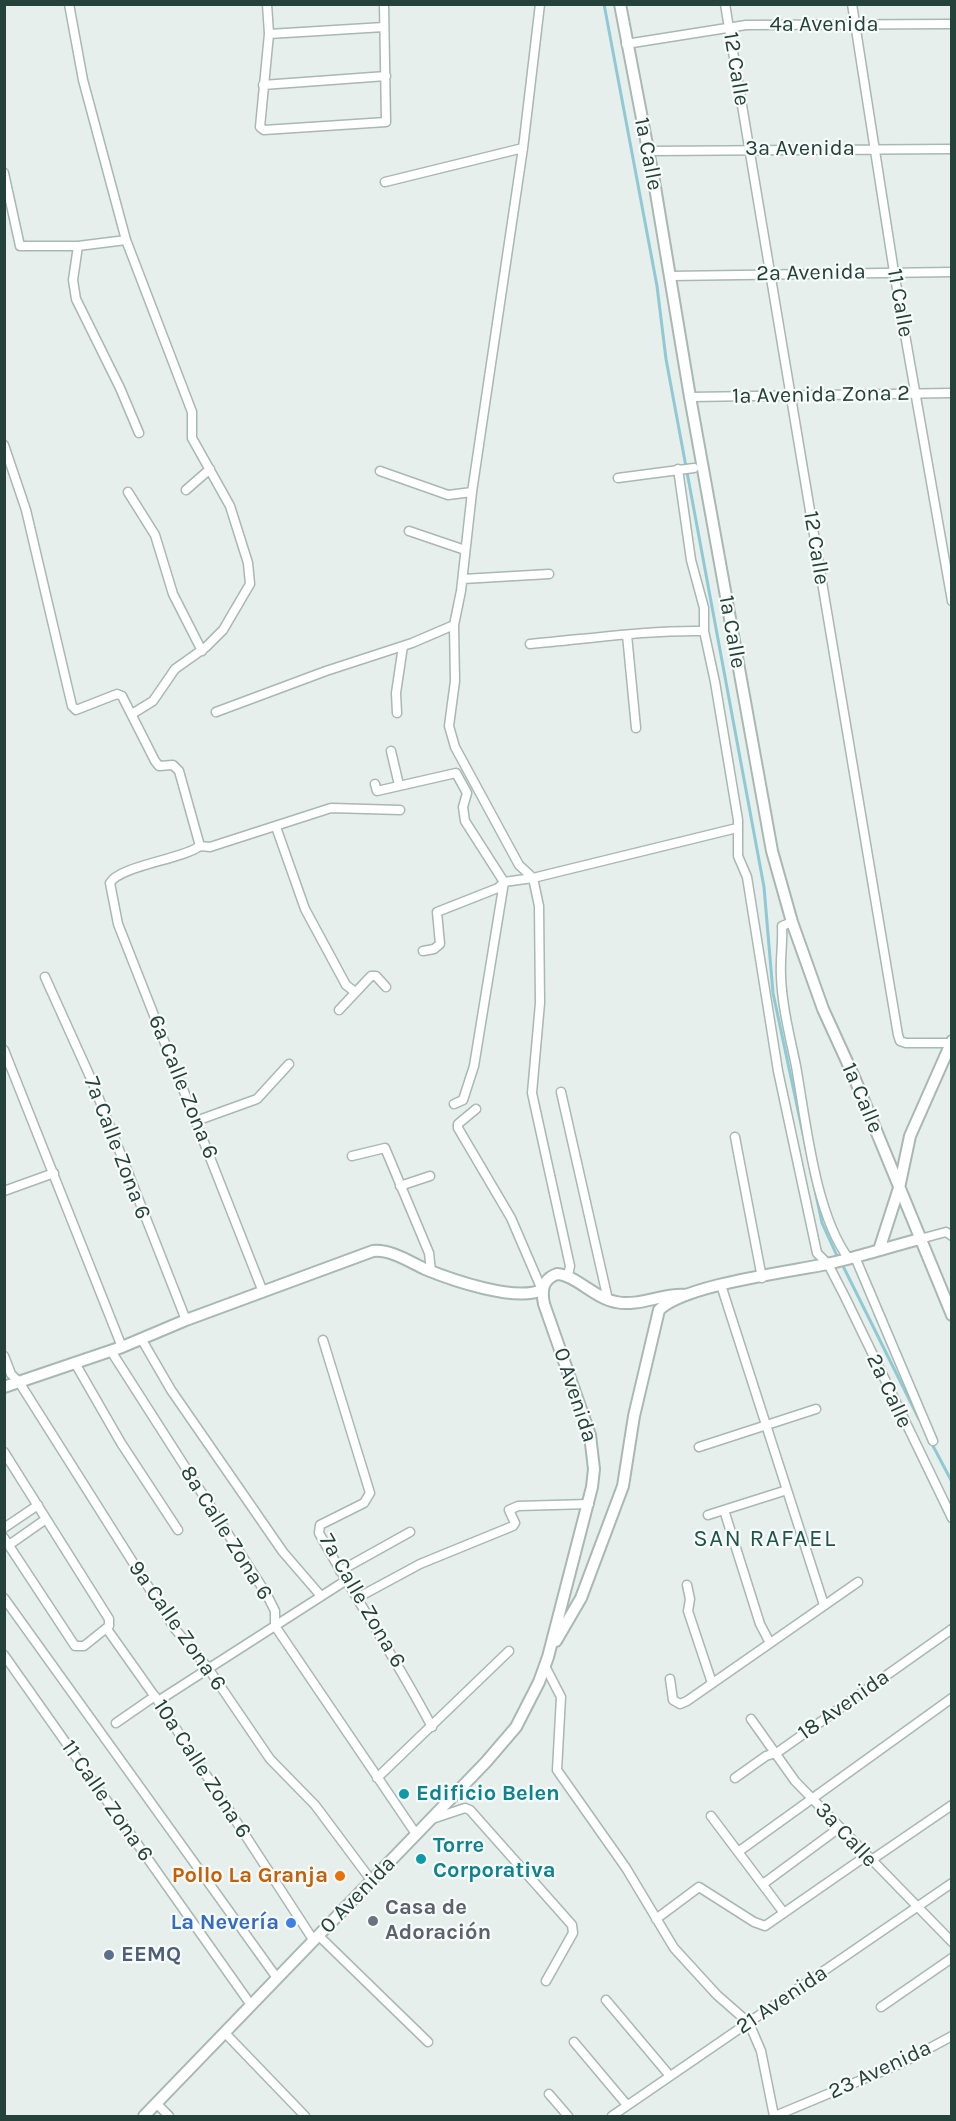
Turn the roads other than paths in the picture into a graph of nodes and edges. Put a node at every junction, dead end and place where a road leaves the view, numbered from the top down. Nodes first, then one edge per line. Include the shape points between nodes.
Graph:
1 (69, 4) edge
2 (267, 4) edge
3 (384, 4) edge
4 (540, 4) edge
5 (620, 4) edge
6 (725, 4) edge
7 (852, 4) edge
8 (855, 24) junction
9 (951, 24) edge
10 (384, 27) junction
11 (729, 27) junction
12 (269, 34) junction
13 (626, 44) junction
14 (386, 76) junction
15 (263, 84) junction
16 (523, 148) junction
17 (749, 149) junction
18 (875, 149) junction
19 (951, 149) edge
20 (648, 151) junction
21 (4, 173) edge
22 (385, 182) dead end
23 (126, 240) junction
24 (78, 246) junction
25 (894, 272) junction
26 (951, 272) edge
27 (769, 273) junction
28 (670, 276) junction
29 (951, 393) edge
30 (790, 394) junction
31 (916, 395) junction
32 (690, 397) junction
33 (139, 433) dead end
34 (4, 445) edge
35 (694, 468) dead end
36 (210, 469) junction
37 (680, 469) junction
38 (380, 471) dead end
39 (618, 478) dead end
40 (186, 490) dead end
41 (128, 492) dead end
42 (472, 492) junction
43 (409, 531) dead end
44 (465, 550) junction
45 (549, 573) dead end
46 (463, 579) junction
47 (951, 601) edge
48 (454, 625) junction
49 (704, 631) junction
50 (627, 635) junction
51 (530, 644) dead end
52 (403, 646) junction
53 (202, 651) junction
54 (216, 712) dead end
55 (397, 713) dead end
56 (132, 714) junction
57 (636, 728) dead end
58 (391, 751) dead end
59 (375, 784) dead end
60 (399, 785) junction
61 (400, 810) dead end
62 (276, 827) junction
63 (737, 828) junction
64 (201, 846) junction
65 (533, 878) junction
66 (504, 882) junction
67 (792, 922) junction
68 (423, 951) dead end
69 (45, 978) dead end
70 (386, 987) dead end
71 (355, 992) junction
72 (339, 1010) dead end
73 (951, 1042) edge
74 (4, 1050) edge
75 (289, 1064) dead end
76 (561, 1092) dead end
77 (454, 1104) dead end
78 (476, 1109) dead end
79 (196, 1121) junction
80 (735, 1137) dead end
81 (352, 1156) dead end
82 (54, 1173) junction
83 (430, 1176) dead end
84 (400, 1186) junction
85 (899, 1188) junction
86 (4, 1191) edge
87 (950, 1233) edge
88 (920, 1239) junction
89 (879, 1250) junction
90 (850, 1258) junction
91 (829, 1263) junction
92 (431, 1271) junction
93 (568, 1276) junction
94 (762, 1278) junction
95 (721, 1285) junction
96 (542, 1290) junction
97 (263, 1292) junction
98 (686, 1294) junction
99 (608, 1300) junction
100 (951, 1315) edge
101 (186, 1320) junction
102 (142, 1340) junction
103 (323, 1340) dead end
104 (122, 1347) junction
105 (111, 1351) junction
106 (4, 1356) edge
107 (75, 1363) junction
108 (19, 1382) junction
109 (4, 1387) edge
110 (816, 1409) dead end
111 (767, 1425) junction
112 (933, 1441) dead end
113 (699, 1447) dead end
114 (4, 1452) edge
115 (788, 1490) junction
116 (589, 1504) junction
117 (38, 1505) junction
118 (724, 1510) junction
119 (708, 1515) dead end
120 (951, 1518) edge
121 (46, 1519) junction
122 (4, 1528) edge
123 (178, 1530) dead end
124 (411, 1532) dead end
125 (7, 1541) edge
126 (340, 1571) junction
127 (345, 1581) junction
128 (858, 1582) dead end
129 (687, 1585) dead end
130 (321, 1596) junction
131 (4, 1598) edge
132 (357, 1598) junction
133 (824, 1605) junction
134 (109, 1626) junction
135 (274, 1626) junction
136 (951, 1629) edge
137 (770, 1643) junction
138 (509, 1651) dead end
139 (4, 1655) edge
140 (547, 1661) junction
141 (208, 1668) junction
142 (670, 1679) dead end
143 (712, 1683) junction
144 (951, 1698) edge
145 (156, 1699) junction
146 (751, 1719) dead end
147 (116, 1723) dead end
148 (432, 1727) junction
149 (776, 1753) junction
150 (377, 1778) junction
151 (735, 1778) dead end
152 (813, 1799) junction
153 (951, 1805) edge
154 (711, 1816) dead end
155 (432, 1819) junction
156 (839, 1828) junction
157 (416, 1834) junction
158 (738, 1852) junction
159 (868, 1858) junction
160 (371, 1880) junction
161 (951, 1883) edge
162 (763, 1884) junction
163 (916, 1907) junction
164 (784, 1913) junction
165 (656, 1919) junction
166 (317, 1938) junction
167 (951, 1942) edge
168 (951, 1958) edge
169 (277, 1978) junction
170 (546, 1981) dead end
171 (606, 2000) dead end
172 (251, 2005) junction
173 (881, 2007) dead end
174 (749, 2023) junction
175 (225, 2033) junction
176 (951, 2036) edge
177 (428, 2042) dead end
178 (574, 2042) dead end
179 (670, 2076) junction
180 (549, 2094) dead end
181 (157, 2104) junction
182 (627, 2105) junction
183 (144, 2116) edge
184 (169, 2116) edge
185 (305, 2116) edge
186 (567, 2116) edge
187 (612, 2116) edge
188 (774, 2116) edge

1 - 23 street via 83,80
2 - 12 street
3 - 10 street
4 - 16 street
5 - 13 street, 1a Calle
6 - 11 street, 12 Calle
7 - 8 street, 11 Calle
8 - 9 street, 4a Avenida
8 - 11 street, 4a Avenida
8 - 18 street, 11 Calle
10 - 12 street
10 - 14 street
11 - 13 street, 4a Avenida
11 - 17 street, 12 Calle
12 - 15 street
13 - 20 street, 1a Calle
14 - 15 street
14 - 15 street via 388,120 384,123 262,130
16 - 22 street
16 - 42 street
17 - 18 street, 3a Avenida
17 - 20 street, 3a Avenida
17 - 27 street, 12 Calle
18 - 19 street, 3a Avenida
18 - 25 street, 11 Calle
20 - 28 street, 1a Calle
21 - 24 street via 20,246
23 - 24 street
23 - 36 street via 192,412 192,438
24 - 33 street via 73,280 76,299
25 - 26 street, 2a Avenida
25 - 27 street, 2a Avenida
25 - 31 street, 11 Calle
27 - 28 street, 2a Avenida
27 - 30 street, 12 Calle
28 - 32 street, 1a Calle
29 - 31 street, 1a Avenida Zona 2
30 - 31 street, 1a Avenida Zona 2
30 - 32 street, 1a Avenida Zona 2
30 - 73 street, 12 Calle via 897,1035 906,1043
31 - 47 street, 11 Calle
32 - 67 street, 1a Calle via 764,815
34 - 56 street via 26,510 72,706 76,710 119,694
35 - 37 street
36 - 40 street
36 - 53 street via 235,520 251,578 232,618
37 - 39 street
37 - 49 street, 2a Calle via 691,560 704,608
38 - 42 street via 448,495
41 - 53 street via 155,535 172,594
42 - 44 street
43 - 44 street
44 - 46 street
45 - 46 street
46 - 48 street
48 - 52 street
48 - 65 street via 455,681 449,726 452,740 515,858
49 - 50 street via 665,630
49 - 63 street, 2a Calle
50 - 51 street
50 - 57 street
52 - 54 street
52 - 55 street
53 - 56 street via 175,669 153,701
56 - 64 street via 159,766 171,764 179,771
58 - 60 street
59 - 60 street via 377,791
60 - 66 street via 458,774 467,793 465,820
61 - 62 street via 335,808
62 - 64 street via 210,847
62 - 71 street via 305,909 346,985
63 - 65 street
63 - 91 street, 2a Calle via 738,856 747,877 778,1071 801,1180 817,1253
64 - 79 street, 6a Calle Zona 6 via 111,881 118,924
65 - 66 street
65 - 93 street via 539,906 540,1002 532,1093 568,1258
66 - 68 street via 494,890 438,911 440,944
66 - 77 street via 474,1066 463,1100
67 - 85 street, 1a Calle via 823,1009
67 - 90 street via 782,926 784,1006 824,1203 834,1236
69 - 101 street, 7a Calle Zona 6 via 92,1081
70 - 71 street via 374,975
71 - 72 street
73 - 85 street via 909,1136
74 - 82 street
75 - 79 street via 256,1099
76 - 99 street
78 - 96 street via 458,1128 511,1218
79 - 97 street, 6a Calle Zona 6
80 - 94 street
81 - 84 street via 385,1148
82 - 86 street
82 - 104 street
83 - 84 street
84 - 92 street via 429,1253
85 - 88 street, 1a Calle
85 - 89 street
87 - 88 street
88 - 89 street, 0 Avenida
88 - 100 street, 1a Calle
89 - 90 street, 0 Avenida
90 - 91 street, 0 Avenida
90 - 112 street
91 - 94 street, 0 Avenida
91 - 120 street, 2a Calle
92 - 96 street via 507,1292 531,1294
92 - 97 street via 380,1250
93 - 96 street via 551,1276
93 - 99 street, 0 Avenida
94 - 95 street, 0 Avenida
95 - 98 street, 0 Avenida
95 - 111 street
96 - 116 street, 0 Avenida via 590,1435 594,1469
97 - 101 street
98 - 99 street, 0 Avenida via 625,1303
98 - 140 street, 0 Avenida via 662,1307 656,1315 620,1497 581,1598
101 - 102 street
102 - 104 street
102 - 130 street via 283,1552
103 - 126 street, 7a Calle Zona 6 via 369,1490 369,1498 318,1528
104 - 105 street
105 - 107 street
105 - 135 street, 8a Calle Zona 6 via 267,1595 274,1611
106 - 108 street, 9a Calle Zona 6 via 10,1374
107 - 108 street
107 - 123 street
108 - 109 street
108 - 141 street, 9a Calle Zona 6 via 167,1618
110 - 111 street
111 - 113 street
111 - 115 street
114 - 117 street, 10a Calle Zona 6
115 - 118 street
115 - 133 street
116 - 132 street via 518,1506 509,1510 513,1526 420,1564
116 - 140 street, 0 Avenida
117 - 121 street, 10a Calle Zona 6
117 - 122 street
118 - 119 street
118 - 137 street via 760,1624
121 - 125 street
121 - 134 street, 10a Calle Zona 6
124 - 126 street
125 - 134 street via 75,1646 84,1646
126 - 127 street, 7a Calle Zona 6
127 - 130 street
127 - 132 street, 7a Calle Zona 6
128 - 133 street
129 - 143 street via 688,1611
130 - 135 street
131 - 169 street
132 - 148 street, 7a Calle Zona 6
133 - 137 street
134 - 145 street, 10a Calle Zona 6
135 - 141 street
135 - 150 street, 8a Calle Zona 6
136 - 149 street, 18 Avenida
137 - 143 street
138 - 148 street
139 - 172 street, 11 Calle Zona 6
140 - 155 street, 0 Avenida via 516,1727
140 - 165 street via 561,1697 557,1770 626,1868
141 - 145 street
141 - 160 street, 9a Calle Zona 6 via 270,1759 315,1805
142 - 143 street via 672,1698 680,1704
144 - 152 street
145 - 147 street
145 - 166 street, 10a Calle Zona 6
146 - 149 street, 3a Calle
148 - 150 street
149 - 151 street, 18 Avenida
149 - 152 street, 3a Calle
150 - 157 street, 8a Calle Zona 6
152 - 156 street, 3a Calle
152 - 158 street
153 - 159 street
154 - 158 street
155 - 157 street, 0 Avenida
155 - 170 street via 465,1808 470,1810 572,1925 573,1934
156 - 159 street, 3a Calle
156 - 162 street
157 - 160 street, 0 Avenida
158 - 162 street
159 - 163 street, 3a Calle
159 - 164 street
160 - 166 street, 0 Avenida
161 - 163 street, 21 Avenida
162 - 164 street
163 - 167 street, 3a Calle
163 - 174 street, 21 Avenida
164 - 165 street via 763,1926 699,1887
165 - 174 street via 695,1972
166 - 169 street, 0 Avenida
166 - 177 street, 10a Calle Zona 6
168 - 173 street
169 - 172 street, 0 Avenida
171 - 179 street
172 - 175 street, 0 Avenida
174 - 179 street, 21 Avenida
174 - 188 street via 760,2051
175 - 181 street, 0 Avenida
175 - 185 street
176 - 188 street, 23 Avenida via 902,2063
178 - 182 street
179 - 182 street, 21 Avenida
180 - 186 street
181 - 183 street, 0 Avenida
181 - 184 street
182 - 187 street, 21 Avenida

